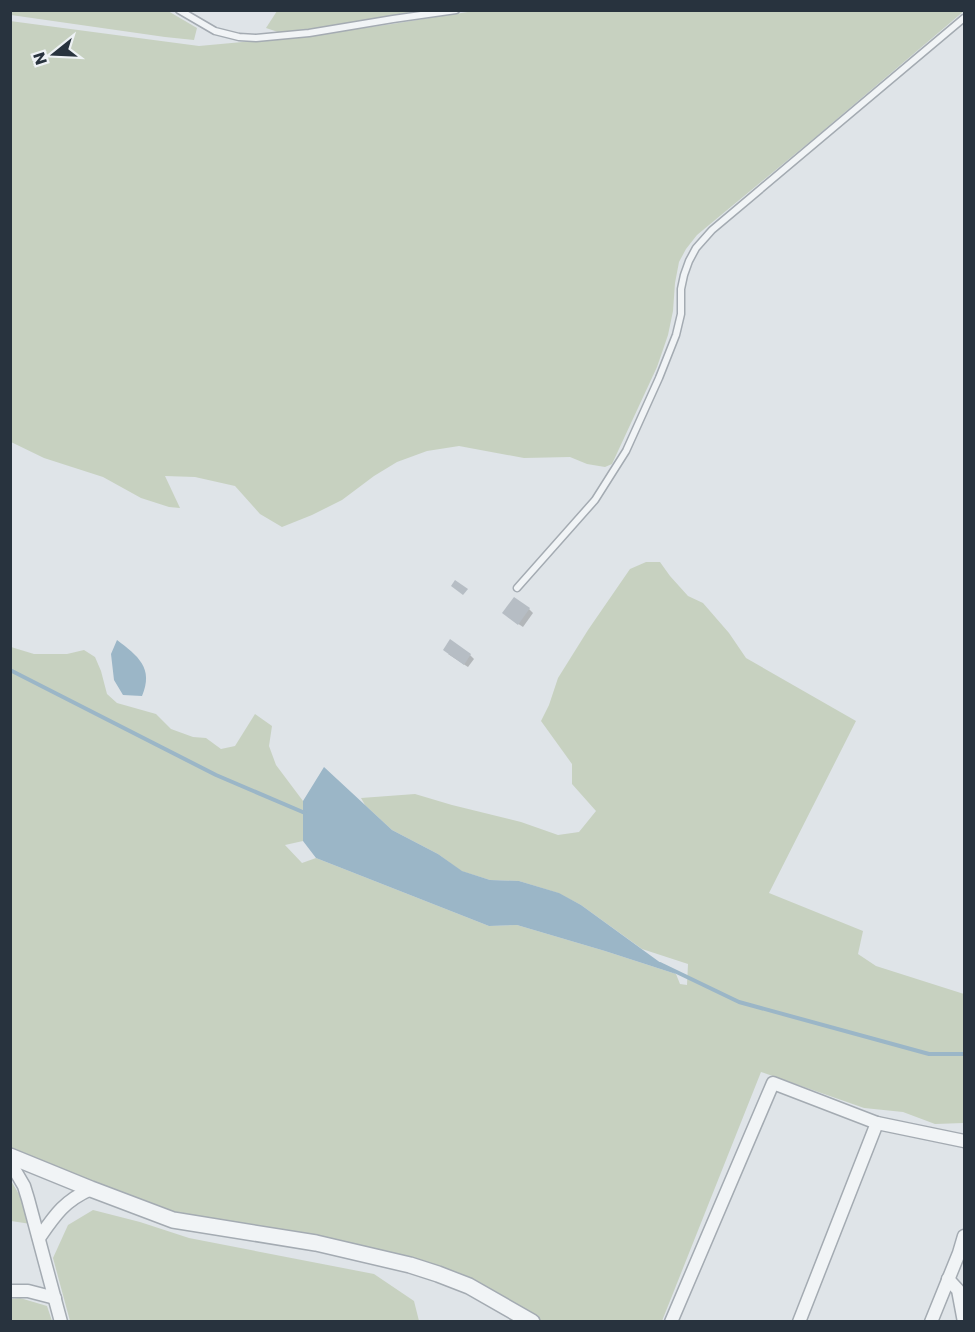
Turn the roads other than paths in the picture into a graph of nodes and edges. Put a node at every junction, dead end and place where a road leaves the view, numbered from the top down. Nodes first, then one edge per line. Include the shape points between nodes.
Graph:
1 (179, 10) edge
2 (456, 10) edge
3 (964, 18) edge
4 (517, 588) dead end
5 (877, 1123) junction
6 (964, 1141) edge
7 (10, 1155) edge
8 (10, 1162) edge
9 (91, 1189) junction
10 (964, 1236) edge
11 (39, 1238) junction
12 (962, 1254) edge
13 (948, 1279) junction
14 (10, 1291) edge
15 (55, 1298) junction
16 (61, 1322) edge
17 (532, 1322) edge
18 (671, 1322) edge
19 (799, 1322) edge
20 (931, 1322) edge
21 (964, 1322) edge

1 - 2 lane via 215,32 256,38
3 - 4 lane via 712,230 696,248 684,275 676,335 626,451 596,500
5 - 6 street
5 - 18 street via 773,1083
5 - 19 street
7 - 9 street
8 - 11 street via 24,1185
9 - 11 street via 63,1206
9 - 17 street via 173,1220 316,1244 410,1265 469,1286
10 - 12 street
11 - 15 street
12 - 13 street
13 - 20 street
13 - 21 street via 958,1290
14 - 15 street
15 - 16 street

